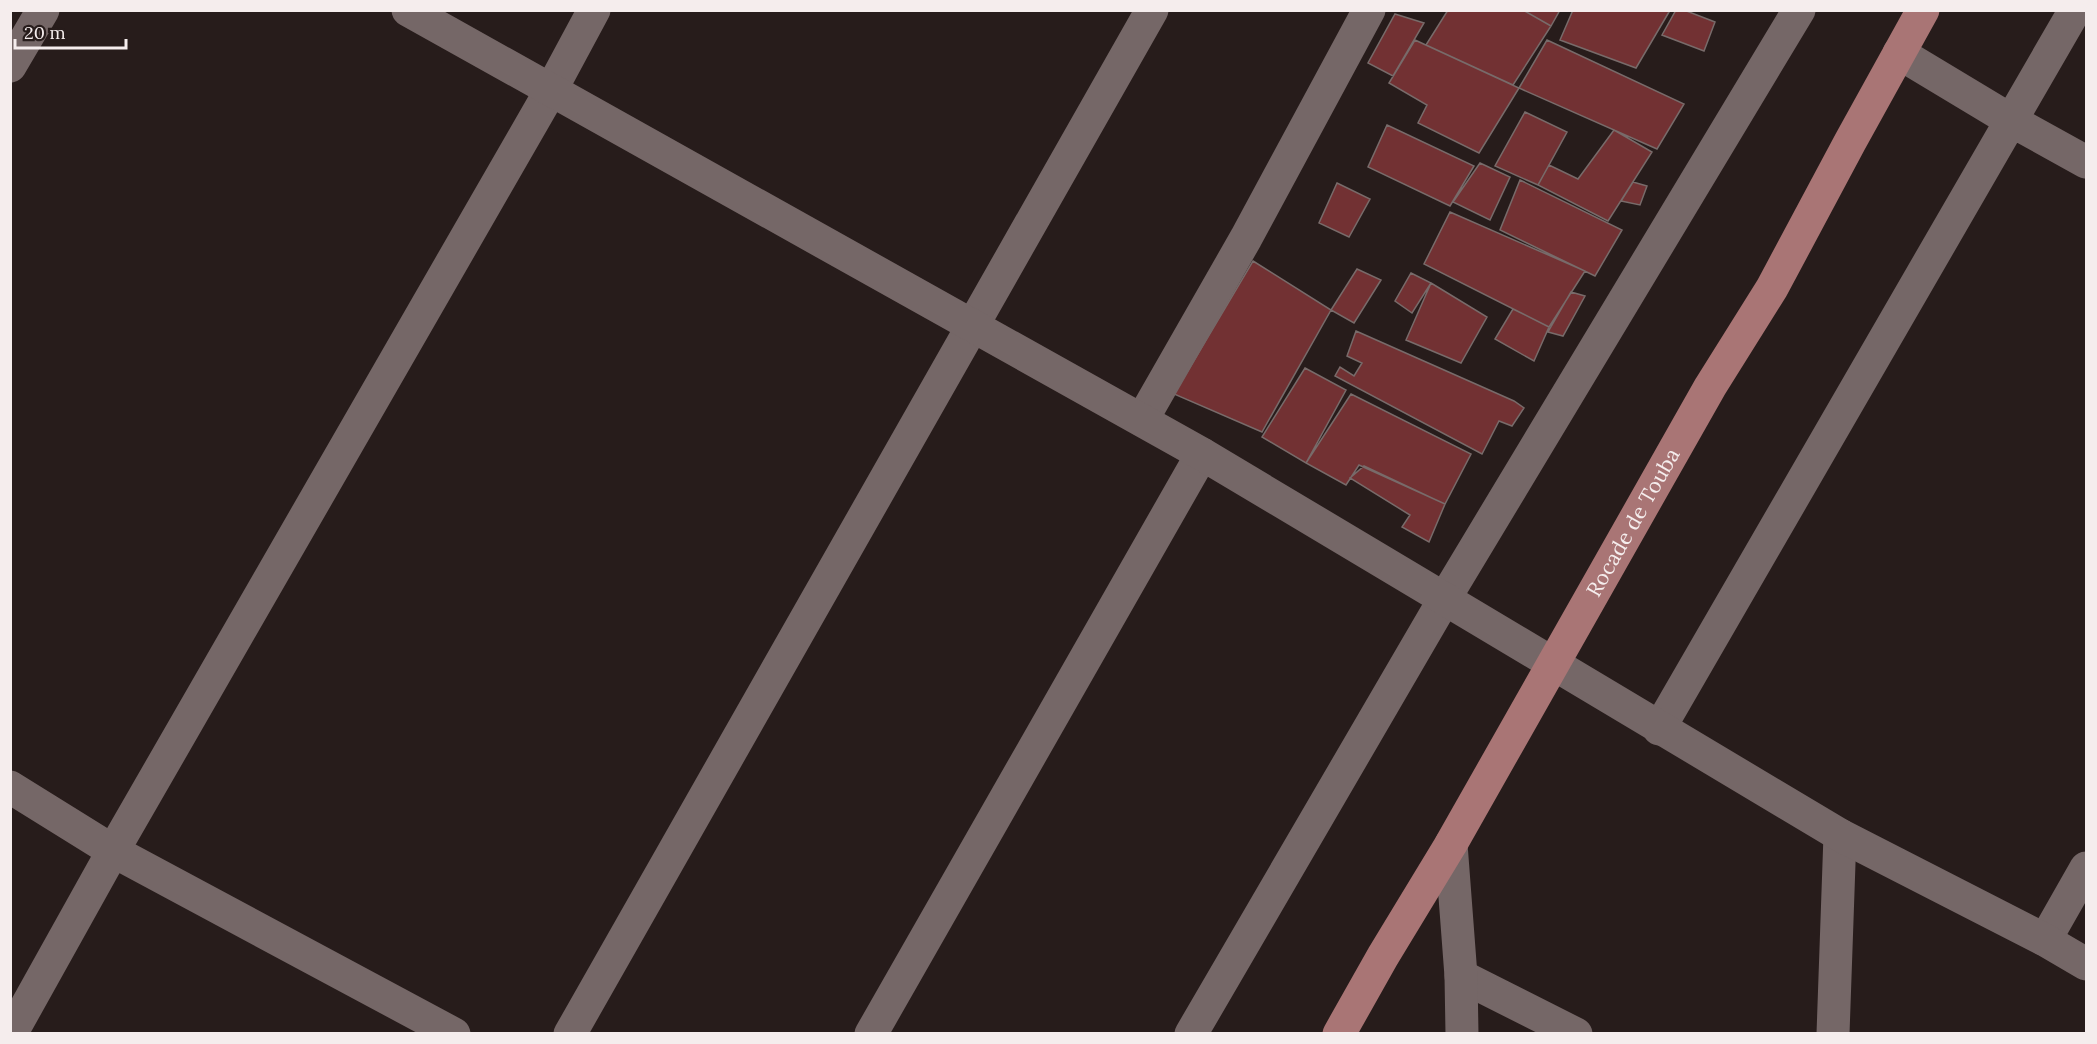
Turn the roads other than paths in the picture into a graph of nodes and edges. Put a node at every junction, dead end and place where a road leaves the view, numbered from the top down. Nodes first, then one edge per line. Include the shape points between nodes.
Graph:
1 (43, 10) edge
2 (408, 10) edge
3 (594, 10) edge
4 (1152, 10) edge
5 (1369, 10) edge
6 (1799, 10) edge
7 (1923, 10) edge
8 (2075, 10) edge
9 (1899, 53) junction
10 (10, 66) edge
11 (551, 90) junction
12 (2012, 121) junction
13 (2086, 162) edge
14 (972, 326) junction
15 (1142, 420) junction
16 (1202, 454) junction
17 (1445, 598) junction
18 (1553, 665) junction
19 (1659, 729) junction
20 (10, 787) edge
21 (1840, 835) junction
22 (1451, 844) junction
23 (113, 851) junction
24 (2086, 868) edge
25 (2045, 940) junction
26 (2086, 964) edge
27 (1461, 975) junction
28 (11, 1034) edge
29 (454, 1034) edge
30 (570, 1034) edge
31 (871, 1034) edge
32 (1191, 1034) edge
33 (1339, 1034) edge
34 (1462, 1034) edge
35 (1576, 1034) edge
36 (1833, 1034) edge

1 - 10 street
2 - 11 street
3 - 11 street
4 - 14 street
5 - 15 street
6 - 17 street
7 - 9 main road, Rocade de Touba
8 - 12 street
9 - 12 street
9 - 18 main road, Rocade de Touba via 1772,288 1710,387
11 - 14 street
11 - 23 street
12 - 13 street
12 - 19 street
14 - 15 street
14 - 30 street
15 - 16 street
16 - 17 street
16 - 31 street
17 - 18 street
17 - 32 street
18 - 19 street
18 - 22 main road, Rocade de Touba
19 - 21 street
20 - 23 street
21 - 25 street
21 - 36 street
22 - 27 street
22 - 33 main road, Rocade de Touba
23 - 28 street
23 - 29 street
24 - 25 street
25 - 26 street
27 - 34 street
27 - 35 street

